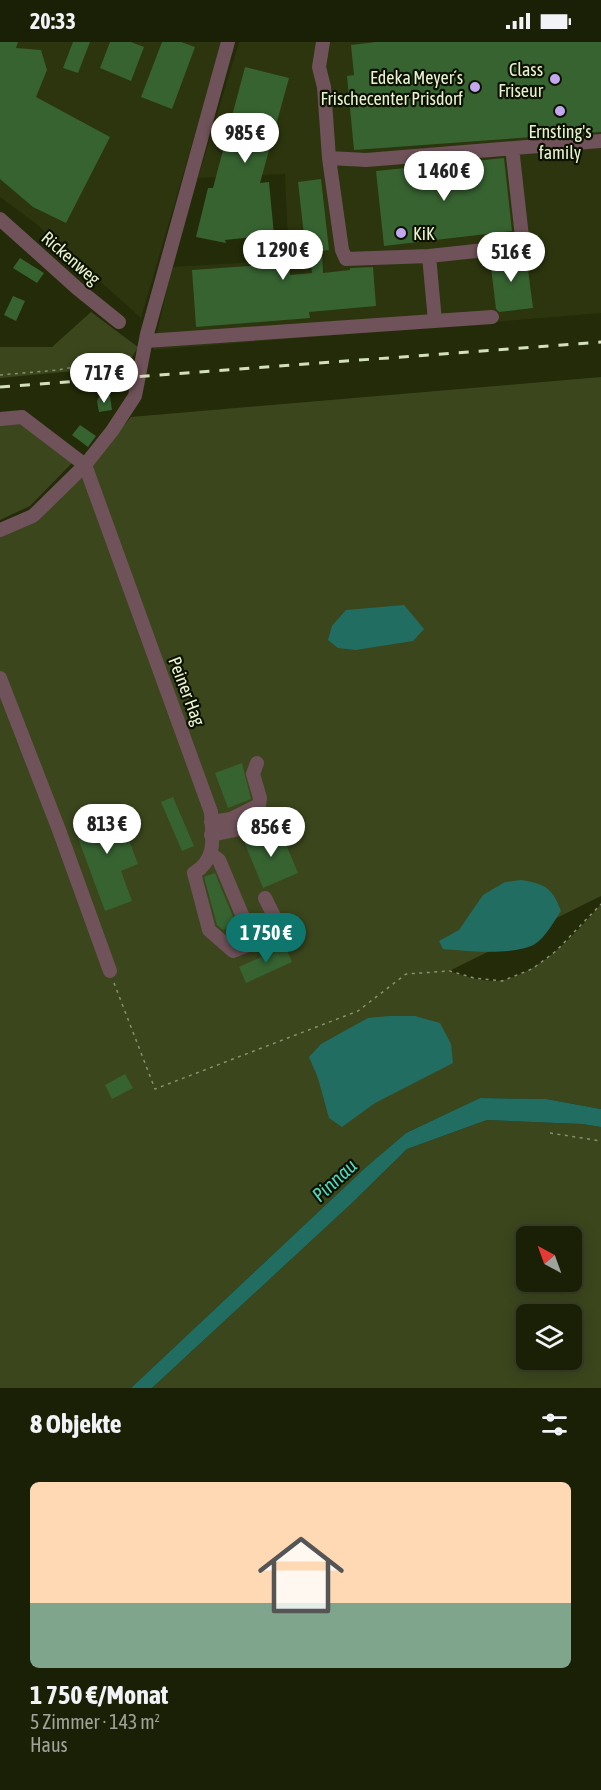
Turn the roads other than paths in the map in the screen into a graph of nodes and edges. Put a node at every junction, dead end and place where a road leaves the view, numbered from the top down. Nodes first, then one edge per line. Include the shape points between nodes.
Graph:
1 (228, 42) edge
2 (323, 42) edge
3 (601, 141) edge
4 (513, 156) dead end
5 (329, 158) junction
6 (0, 219) edge
7 (429, 256) junction
8 (492, 317) dead end
9 (435, 321) junction
10 (119, 322) dead end
11 (145, 347) junction
12 (0, 419) edge
13 (85, 465) junction
14 (0, 530) edge
15 (0, 678) edge
16 (257, 763) dead end
17 (259, 805) junction
18 (211, 829) junction
19 (211, 854) junction
20 (266, 898) dead end
21 (254, 943) junction
22 (110, 971) road end

1 - 11 street
2 - 5 street via 319,67
3 - 5 street via 366,160
4 - 7 street via 523,246
5 - 7 street via 346,259
6 - 10 street, Rickenweg
7 - 9 street
8 - 9 street
9 - 11 street
11 - 13 street via 135,396
12 - 13 street via 22,417
13 - 14 street via 33,516
13 - 18 street, Peiner Hag via 198,771 211,812
15 - 22 street
16 - 17 street via 253,774
17 - 18 street
17 - 18 street via 272,822
18 - 19 street, Peiner Hag
19 - 21 street via 219,860
19 - 21 street via 205,866 194,873 209,930 233,951
20 - 21 street via 280,928 276,934

